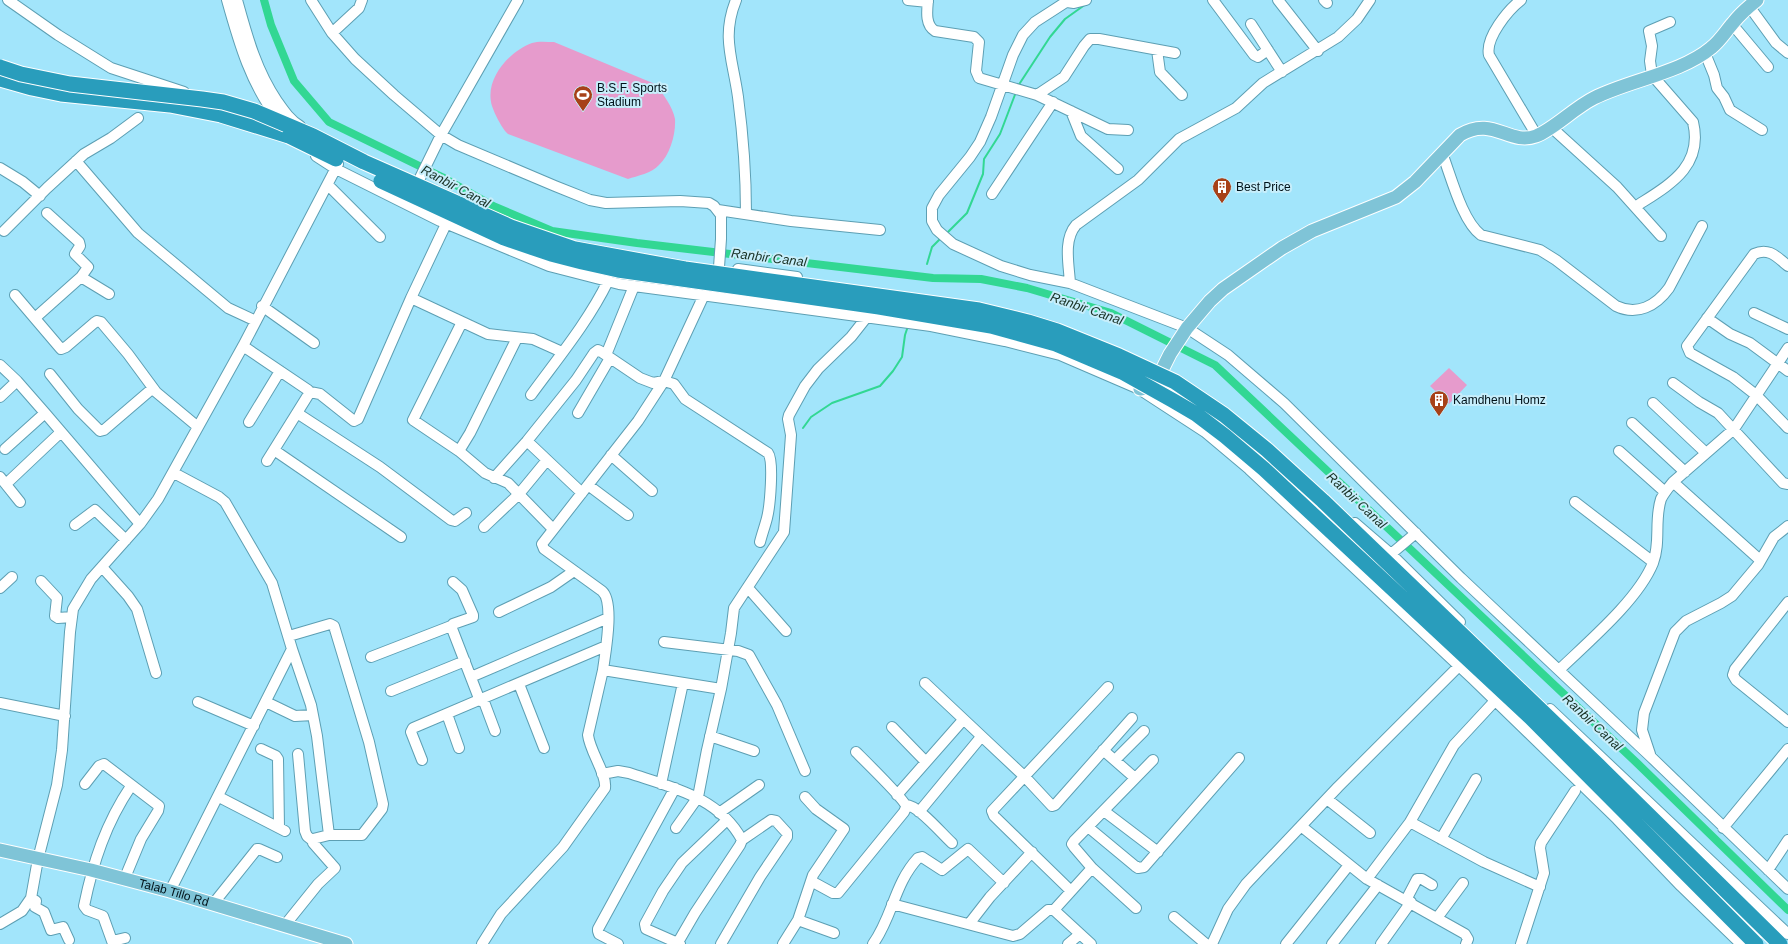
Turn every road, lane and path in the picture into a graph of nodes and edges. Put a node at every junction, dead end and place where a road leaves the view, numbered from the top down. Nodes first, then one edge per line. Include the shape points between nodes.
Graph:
1 (8, 0) edge
2 (227, 0) edge
3 (237, 0) edge
4 (311, 0) edge
5 (362, 0) edge
6 (506, 0) edge
7 (736, 0) edge
8 (908, 0) edge
9 (1086, 0) edge
10 (1213, 0) edge
11 (1278, 0) edge
12 (1370, 0) edge
13 (1520, 0) edge
14 (928, 1) edge
15 (1068, 1) edge
16 (1753, 3) edge
17 (516, 4) edge
18 (1670, 22) dead end
19 (1251, 24) dead end
20 (1732, 24) junction
21 (332, 33) junction
22 (1157, 50) junction
23 (1268, 50) junction
24 (1318, 51) junction
25 (1705, 52) junction
26 (1176, 53) dead end
27 (1788, 53) edge
28 (0, 67) edge
29 (1768, 67) dead end
30 (1282, 72) junction
31 (1652, 75) junction
32 (0, 79) edge
33 (1005, 86) junction
34 (1037, 95) junction
35 (1182, 95) dead end
36 (1053, 102) junction
37 (1071, 111) junction
38 (138, 118) dead end
39 (277, 118) junction
40 (1550, 127) junction
41 (305, 129) junction
42 (1128, 130) dead end
43 (1762, 130) dead end
44 (441, 135) junction
45 (1537, 136) junction
46 (348, 148) junction
47 (1442, 153) junction
48 (76, 161) junction
49 (0, 168) edge
50 (336, 169) junction
51 (1118, 169) dead end
52 (420, 179) junction
53 (328, 186) junction
54 (992, 194) dead end
55 (40, 196) junction
56 (1635, 207) junction
57 (718, 210) junction
58 (47, 213) dead end
59 (746, 213) junction
60 (446, 224) junction
61 (1702, 226) dead end
62 (880, 230) dead end
63 (4, 231) dead end
64 (1661, 236) dead end
65 (380, 238) dead end
66 (716, 263) junction
67 (1788, 266) edge
68 (81, 276) junction
69 (608, 281) junction
70 (1070, 283) junction
71 (634, 286) junction
72 (109, 294) dead end
73 (15, 295) dead end
74 (704, 295) junction
75 (411, 298) junction
76 (262, 306) junction
77 (1754, 313) dead end
78 (35, 318) junction
79 (866, 318) junction
80 (1707, 318) junction
81 (256, 321) junction
82 (462, 322) junction
83 (1788, 330) edge
84 (1185, 331) junction
85 (517, 338) junction
86 (314, 343) dead end
87 (243, 346) junction
88 (1788, 348) edge
89 (562, 352) junction
90 (608, 357) junction
91 (1777, 362) junction
92 (0, 365) edge
93 (1162, 369) junction
94 (1788, 370) edge
95 (280, 371) junction
96 (50, 374) dead end
97 (664, 381) junction
98 (17, 382) junction
99 (1673, 383) dead end
100 (153, 388) junction
101 (1139, 389) junction
102 (310, 392) junction
103 (531, 395) dead end
104 (1756, 395) junction
105 (0, 397) edge
106 (1653, 403) dead end
107 (45, 413) junction
108 (297, 413) junction
109 (578, 413) dead end
110 (249, 422) dead end
111 (1632, 424) dead end
112 (198, 427) junction
113 (1788, 428) edge
114 (1734, 430) junction
115 (60, 432) junction
116 (527, 441) junction
117 (5, 449) dead end
118 (274, 450) junction
119 (459, 451) junction
120 (1619, 451) dead end
121 (1706, 453) junction
122 (611, 455) junction
123 (547, 460) junction
124 (267, 461) dead end
125 (1685, 472) junction
126 (174, 473) junction
127 (494, 478) junction
128 (3, 480) edge
129 (1673, 482) junction
130 (1788, 484) edge
131 (585, 489) junction
132 (652, 491) dead end
133 (1665, 492) junction
134 (519, 494) junction
135 (20, 502) dead end
136 (1576, 502) dead end
137 (466, 513) dead end
138 (628, 515) dead end
139 (140, 524) junction
140 (75, 525) dead end
141 (1788, 526) edge
142 (484, 527) dead end
143 (553, 529) junction
144 (1413, 535) junction
145 (401, 537) dead end
146 (126, 540) junction
147 (760, 542) dead end
148 (1394, 552) junction
149 (1760, 560) junction
150 (1653, 562) junction
151 (102, 567) junction
152 (574, 571) junction
153 (12, 577) dead end
154 (41, 581) dead end
155 (453, 582) dead end
156 (0, 588) edge
157 (748, 588) junction
158 (1788, 602) edge
159 (499, 612) dead end
160 (72, 617) junction
161 (608, 618) junction
162 (451, 626) junction
163 (786, 631) dead end
164 (289, 636) junction
165 (664, 642) dead end
166 (1482, 644) junction
167 (606, 646) junction
168 (292, 649) junction
169 (727, 651) junction
170 (371, 657) dead end
171 (465, 661) junction
172 (1459, 666) junction
173 (1558, 670) junction
174 (609, 671) junction
175 (156, 674) dead end
176 (471, 677) junction
177 (683, 683) junction
178 (519, 684) junction
179 (925, 684) dead end
180 (1108, 687) dead end
181 (721, 689) junction
182 (391, 691) dead end
183 (482, 700) junction
184 (198, 702) dead end
185 (266, 702) junction
186 (0, 703) edge
187 (1492, 704) dead end
188 (447, 714) junction
189 (313, 715) junction
190 (65, 716) junction
191 (1132, 718) dead end
192 (963, 720) junction
193 (1788, 722) edge
194 (254, 726) junction
195 (892, 727) dead end
196 (495, 730) dead end
197 (1144, 731) dead end
198 (710, 736) junction
199 (981, 737) junction
200 (459, 748) dead end
201 (544, 748) dead end
202 (1788, 749) edge
203 (261, 750) dead end
204 (1103, 750) junction
205 (754, 751) dead end
206 (856, 752) dead end
207 (298, 754) dead end
208 (1650, 756) junction
209 (1239, 758) dead end
210 (422, 760) dead end
211 (1115, 760) junction
212 (1153, 760) dead end
213 (926, 762) junction
214 (805, 771) dead end
215 (608, 773) junction
216 (1025, 777) junction
217 (1135, 778) junction
218 (1476, 779) dead end
219 (85, 784) dead end
220 (661, 784) junction
221 (759, 785) dead end
222 (131, 786) junction
223 (675, 788) junction
224 (1575, 791) dead end
225 (898, 795) junction
226 (219, 797) junction
227 (698, 797) junction
228 (804, 797) dead end
229 (1327, 799) junction
230 (906, 805) junction
231 (1104, 810) junction
232 (919, 812) junction
233 (719, 813) junction
234 (727, 820) junction
235 (1410, 822) junction
236 (1301, 826) junction
237 (1088, 827) junction
238 (676, 828) dead end
239 (1724, 828) junction
240 (1370, 833) dead end
241 (329, 835) junction
242 (1441, 839) junction
243 (312, 840) junction
244 (742, 840) junction
245 (1788, 840) edge
246 (952, 843) dead end
247 (0, 850) edge
248 (1032, 852) junction
249 (1158, 852) junction
250 (277, 856) dead end
251 (38, 859) junction
252 (1349, 865) junction
253 (1092, 868) junction
254 (92, 870) junction
255 (1768, 870) junction
256 (1367, 879) junction
257 (124, 880) junction
258 (811, 881) junction
259 (1464, 882) dead end
260 (1004, 883) junction
261 (1378, 885) junction
262 (1432, 885) dead end
263 (1540, 887) junction
264 (1788, 889) edge
265 (170, 891) junction
266 (1071, 891) junction
267 (32, 899) junction
268 (1409, 901) junction
269 (213, 904) junction
270 (892, 904) junction
271 (1136, 908) dead end
272 (1054, 910) junction
273 (1174, 917) dead end
274 (1437, 918) junction
275 (798, 920) junction
276 (0, 924) edge
277 (969, 924) junction
278 (285, 925) junction
279 (834, 933) dead end
280 (1080, 934) junction
281 (1788, 934) edge
282 (125, 938) dead end
283 (69, 940) dead end
284 (346, 944) edge
285 (482, 944) edge
286 (618, 944) edge
287 (678, 944) edge
288 (721, 944) edge
289 (783, 944) edge
290 (873, 944) edge
291 (1068, 944) edge
292 (1091, 944) edge
293 (1206, 944) edge
294 (1212, 944) edge
295 (1286, 944) edge
296 (1332, 944) edge
297 (1381, 944) edge
298 (1466, 944) edge
299 (1522, 944) edge
300 (1742, 944) edge
301 (1756, 944) edge
302 (1780, 944) edge

1 - 39 street via 58,35 120,72
2 - 39 street via 254,83
3 - 41 street via 254,57 267,86 287,115
4 - 21 street
5 - 21 street via 359,8
6 - 17 street
7 - 59 street via 728,27 728,44 738,97
8 - 14 street
9 - 15 street via 1074,3
10 - 23 street via 1254,55 1258,57
11 - 24 street
12 - 24 street via 1349,28
13 - 45 street via 1508,11 1494,33 1488,51
14 - 33 street via 928,21 931,28 977,39 980,46 976,75
15 - 33 street via 1025,31 1018,44
16 - 20 main road
16 - 27 street via 1776,43
17 - 44 street
18 - 31 street via 1649,31
19 - 23 street
20 - 25 main road via 1718,42
20 - 29 street
21 - 44 street via 355,59
22 - 26 street
22 - 34 street via 1090,39 1064,77
22 - 35 street via 1160,72
23 - 30 street
24 - 30 street
25 - 31 main road via 1684,64
25 - 43 street via 1718,88 1730,110
28 - 302 highway, bridge via 70,84 223,102 254,111 511,227 575,249 685,269 979,310 1011,317 1057,331 1175,382 1224,415 1318,496
30 - 70 street via 1236,108 1179,139 1138,180 1076,225 1071,230 1069,239
31 - 40 main road via 1594,97
31 - 56 street via 1692,122 1695,142 1681,174
32 - 301 highway, bridge via 61,94 170,105 244,121 288,136 480,227 550,254 618,270 879,307 990,326 1056,344 1122,372 1196,414 1264,469 1530,717
33 - 34 street
33 - 70 street via 980,142 935,202 931,214 937,230 954,244 1011,269
34 - 36 street
36 - 37 street
36 - 54 street
37 - 42 street via 1108,129
37 - 51 street via 1081,136
38 - 48 street
39 - 41 street
39 - 50 street via 300,144
40 - 45 main road
40 - 56 street via 1617,187
41 - 46 street
44 - 52 street
44 - 57 street via 472,151 590,200 606,203 649,200 709,203
45 - 47 main road via 1524,139 1489,129 1475,128 1460,135
46 - 50 street
46 - 52 street
47 - 61 street via 1464,212 1475,231 1481,235 1540,250 1624,310 1643,309 1663,297
47 - 84 main road via 1415,182 1396,197 1323,225 1282,248 1210,301
48 - 55 street
48 - 81 street via 142,237 228,308
49 - 55 street
50 - 53 street
50 - 60 street
52 - 66 street via 550,236 611,253
53 - 65 street
53 - 76 street
55 - 63 street
56 - 64 street
57 - 59 street
57 - 66 street via 720,215
58 - 68 street via 80,242 75,254 88,267
59 - 62 street via 791,221
60 - 69 street via 549,266
60 - 75 street
66 - 93 street via 992,308 1068,329
67 - 80 street via 1770,252 1754,254
68 - 72 street
68 - 78 street
69 - 71 street
69 - 89 street
70 - 84 street
71 - 74 street
71 - 90 street
73 - 78 street
74 - 79 street
74 - 97 street
75 - 82 street
75 - 102 street via 357,421 320,394
76 - 81 street
76 - 86 street
77 - 83 street
78 - 100 street via 61,348 66,347 97,321 101,322
79 - 101 street via 931,326 1005,341 1060,356
79 - 157 street via 812,376 788,419 791,435 784,532
80 - 91 street
80 - 104 street via 1689,343 1690,353 1733,377
81 - 87 street
82 - 85 street via 488,334
82 - 119 street via 413,420
84 - 93 main road
84 - 144 street via 1228,355 1262,383
85 - 89 street via 533,339
85 - 119 street
87 - 95 street
87 - 112 street
88 - 91 street
89 - 103 street
90 - 97 street via 640,378 653,383
90 - 109 street
90 - 116 street via 600,350 596,351
91 - 94 street
91 - 104 street
92 - 98 street
93 - 101 main road via 1155,384
93 - 148 street via 1208,397 1280,453
95 - 102 street
95 - 110 street
96 - 100 street via 78,409 100,431
97 - 122 street via 638,421
97 - 147 street via 674,384 686,399 770,455 769,505
98 - 105 street
98 - 107 street
99 - 114 street via 1718,413
100 - 112 street
101 - 172 street via 1205,432 1250,469
102 - 108 street
104 - 113 street
104 - 114 street
106 - 121 street
107 - 115 street
107 - 117 street
108 - 118 street
108 - 137 street via 380,467 451,520 455,521
111 - 125 street
112 - 126 street
114 - 121 street
114 - 130 street via 1783,483
115 - 128 street
115 - 139 street
116 - 123 street
116 - 127 street
118 - 124 street
118 - 145 street
119 - 127 street
120 - 133 street
121 - 125 street
122 - 131 street
122 - 132 street
123 - 131 street
123 - 134 street
125 - 129 street
126 - 139 street
126 - 164 street via 225,502 272,582
127 - 134 street via 506,482
128 - 135 street
129 - 133 street
129 - 149 street
131 - 138 street
131 - 143 street
133 - 150 street via 1659,509
134 - 142 street
134 - 143 street
136 - 150 street
139 - 146 street
140 - 146 street via 95,510
141 - 149 street via 1774,537
143 - 152 street via 543,542 542,548
144 - 148 street
144 - 173 street
146 - 151 street
148 - 166 street
149 - 208 street via 1732,596 1686,621 1675,632 1644,713 1642,730
150 - 173 street via 1636,590 1608,623
151 - 160 street via 78,599
151 - 175 street via 137,609
152 - 159 street via 551,587
152 - 161 street via 604,593
153 - 156 street
154 - 160 street via 57,598 55,616
155 - 162 street via 462,590 473,616
157 - 163 street
157 - 169 street via 734,608
158 - 193 street via 1735,669 1733,675
160 - 190 street
161 - 167 street
161 - 176 street
162 - 170 street
162 - 171 street
164 - 168 street
164 - 241 street via 330,624 334,626 369,742 383,804 375,821 362,835
165 - 169 street
166 - 172 street
166 - 281 street
167 - 174 street
167 - 178 street
168 - 185 street
168 - 189 street via 308,691
169 - 181 street
169 - 214 street via 745,652 752,660 777,705
171 - 176 street
171 - 182 street
172 - 229 street
172 - 300 street via 1617,818 1681,886
173 - 208 street
174 - 177 street
174 - 215 street via 588,735 590,745
176 - 183 street
177 - 181 street
177 - 220 street
178 - 183 street
178 - 201 street
179 - 192 street
180 - 216 street
181 - 198 street
183 - 188 street
183 - 196 street
184 - 194 street
185 - 189 street via 295,716
185 - 194 street
186 - 190 street
187 - 235 street via 1454,745
188 - 200 street
188 - 210 street via 411,730
189 - 241 street
190 - 251 street via 57,785
191 - 204 street
192 - 199 street
192 - 213 street
194 - 226 street
195 - 213 street
197 - 211 street
198 - 205 street
198 - 227 street
199 - 216 street
199 - 232 street
202 - 239 street
203 - 226 street via 278,759 282,830
204 - 211 street
204 - 216 street via 1053,806
206 - 225 street
207 - 243 street via 304,828
208 - 239 street
209 - 249 street
211 - 217 street
212 - 217 street
213 - 225 street
215 - 220 street via 629,773
215 - 285 street via 606,786 601,795 563,847 501,914
216 - 248 street via 994,808 993,813
217 - 231 street
218 - 242 street
219 - 222 street via 102,764
220 - 223 street
221 - 233 street
222 - 254 street via 116,809
222 - 257 street via 158,804 159,808 141,839
223 - 227 street
223 - 286 street via 598,928 598,933
224 - 263 street via 1541,843 1544,873
225 - 230 street
226 - 265 street
227 - 233 street
227 - 238 street
228 - 258 street via 844,830
229 - 236 street
229 - 240 street
230 - 232 street via 911,805
230 - 258 street via 904,812 838,893 833,893
231 - 237 street
231 - 249 street
232 - 246 street
233 - 234 street
234 - 244 street
234 - 287 street via 679,868 645,924 646,929
235 - 242 street
235 - 256 street
236 - 252 street
236 - 294 street via 1242,889 1228,909
237 - 249 street via 1138,868 1144,867
237 - 253 street via 1072,844
239 - 255 street
241 - 243 street
242 - 263 street
243 - 278 street via 335,868 318,884
244 - 287 street
244 - 288 street via 771,820 787,833 787,837
245 - 255 street
247 - 251 main road, Talab Tillo Rd
248 - 260 street
248 - 266 street
250 - 269 street via 257,849
251 - 254 main road, Talab Tillo Rd
251 - 267 street
252 - 256 street
252 - 295 street
253 - 266 street
253 - 271 street
254 - 257 main road, Talab Tillo Rd
254 - 282 street via 84,908 102,914 112,940
255 - 264 street
256 - 261 street
257 - 265 main road, Talab Tillo Rd
258 - 275 street
259 - 274 street
260 - 270 street via 968,849 942,870 919,857 904,875
260 - 277 street
261 - 268 street
261 - 296 street
262 - 268 street via 1422,879 1417,880
263 - 299 street
265 - 269 main road, Talab Tillo Rd
266 - 272 street
267 - 276 street via 22,910
267 - 283 street via 36,901 35,907 44,912 51,930 63,927
268 - 274 street
268 - 297 street
269 - 278 main road, Talab Tillo Rd
270 - 277 street
270 - 290 street via 883,928
272 - 277 street via 1048,910 1017,936
272 - 280 street
273 - 293 street
274 - 298 street via 1465,934 1468,939
275 - 279 street
275 - 289 street
278 - 284 main road, Talab Tillo Rd
280 - 291 street
280 - 292 street

